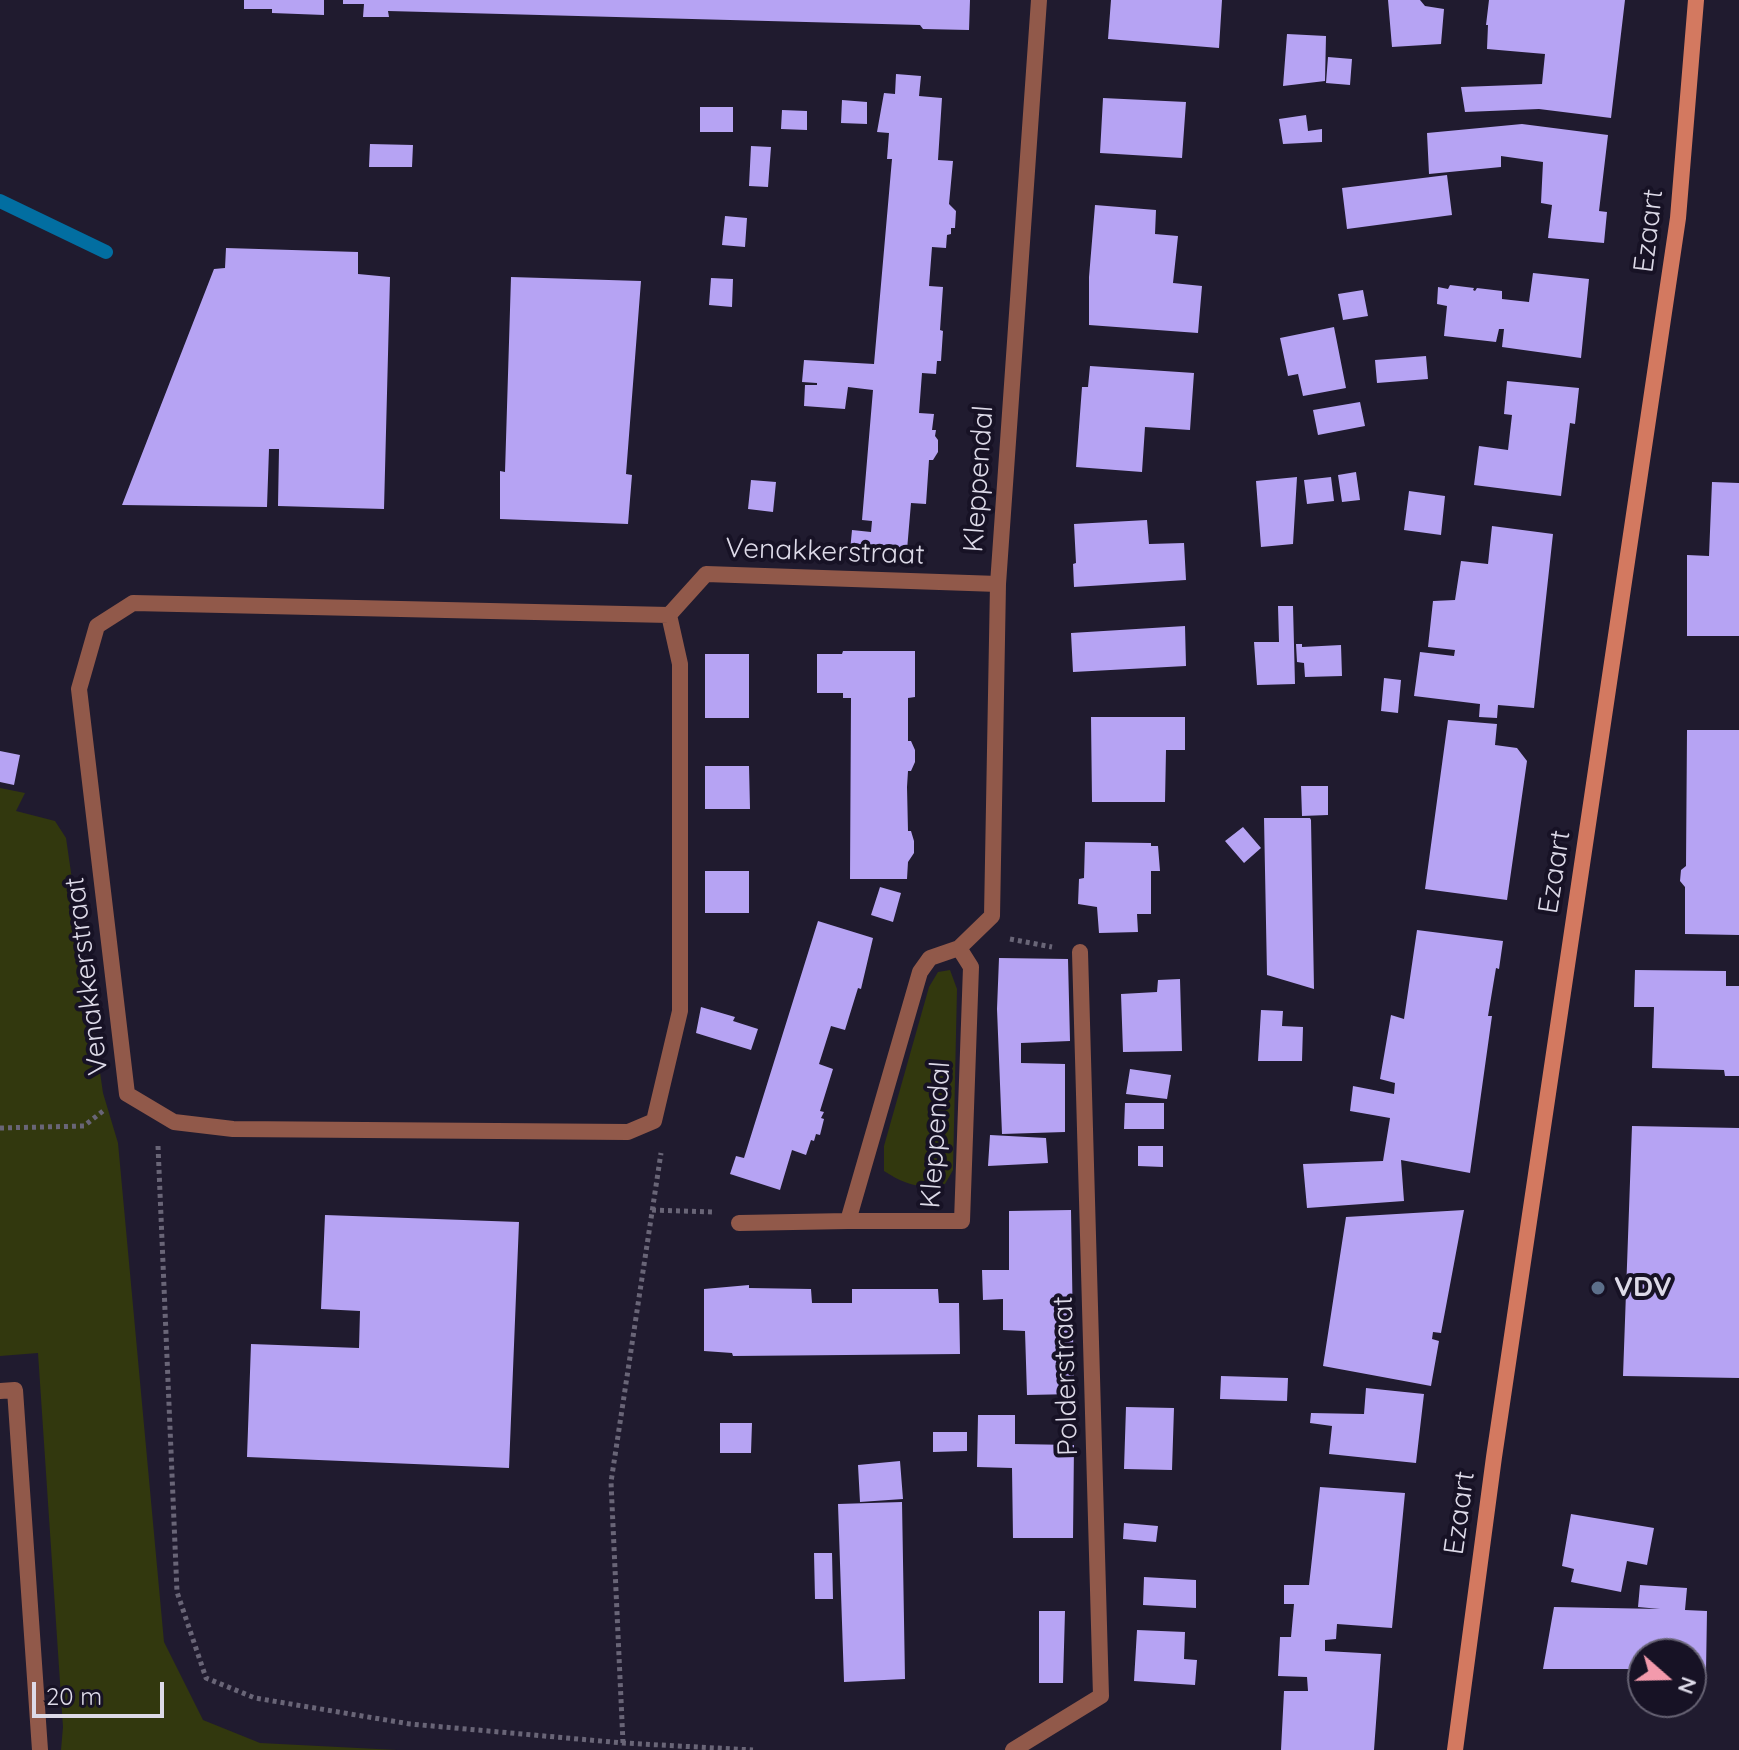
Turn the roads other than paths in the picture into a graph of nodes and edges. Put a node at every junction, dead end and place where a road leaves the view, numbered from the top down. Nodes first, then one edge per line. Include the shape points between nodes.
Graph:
1 (1039, 0) edge
2 (1696, 0) edge
3 (998, 584) junction
4 (669, 615) junction
5 (959, 948) junction
6 (1080, 952) road end
7 (848, 1221) junction
8 (739, 1223) road end
9 (0, 1391) edge
10 (40, 1750) edge
11 (1013, 1750) edge
12 (1455, 1750) edge

1 - 3 street, Kleppendal
2 - 12 main road, Ezaart via 1676,233
3 - 4 street, Venakkerstraat via 706,574
3 - 5 street, Kleppendal via 992,916
4 - 4 street, Venakkerstraat via 133,603 97,626 79,689 127,1094 174,1122 233,1129 628,1132 654,1121 680,1011 680,664
5 - 7 street, Kleppendal via 930,958 920,972
5 - 7 street, Kleppendal via 971,967 962,1221
6 - 11 street, Polderstraat via 1101,1696
7 - 8 street, Kleppendal
9 - 10 street via 15,1390

